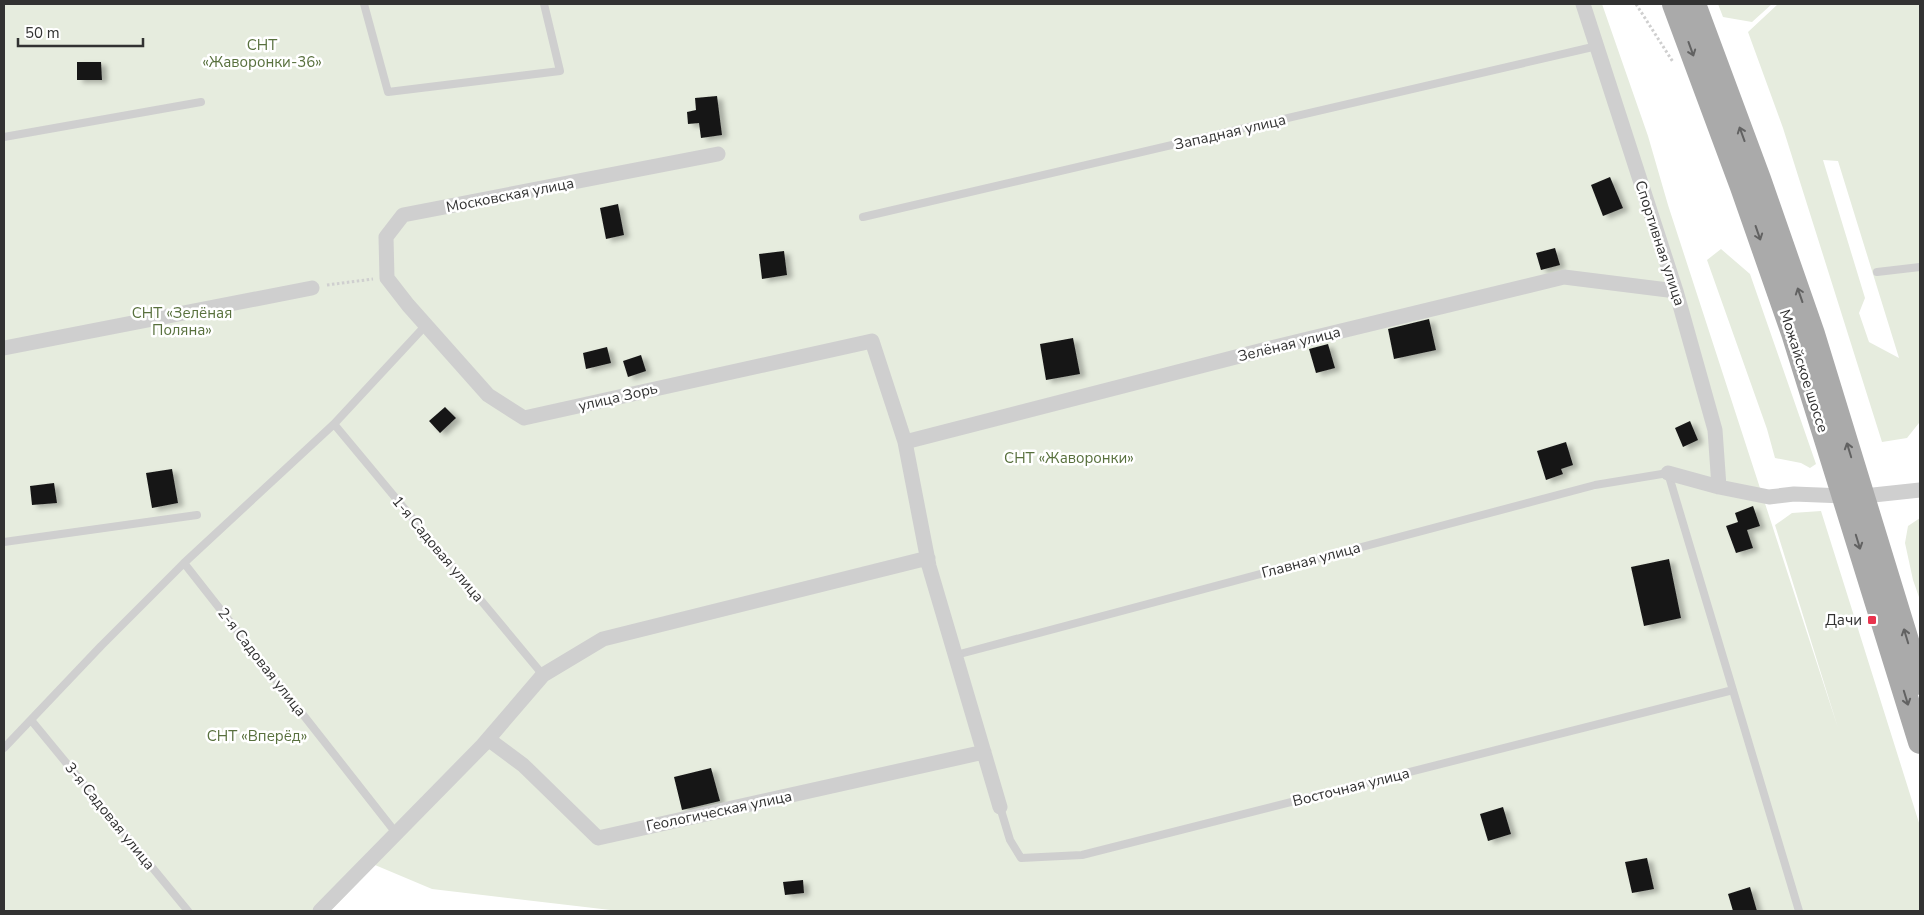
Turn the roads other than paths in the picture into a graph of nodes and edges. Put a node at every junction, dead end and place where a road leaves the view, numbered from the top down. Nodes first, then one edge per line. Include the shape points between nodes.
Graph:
1 (364, 4) edge
2 (544, 4) edge
3 (1583, 4) edge
4 (1674, 4) edge
5 (1694, 4) edge
6 (1597, 46) junction
7 (201, 102) dead end
8 (4, 137) edge
9 (718, 154) dead end
10 (863, 217) dead end
11 (1920, 267) edge
12 (1878, 272) dead end
13 (312, 288) road end
14 (1676, 290) junction
15 (408, 305) joint
16 (426, 325) junction
17 (4, 348) edge
18 (334, 424) junction
19 (905, 442) junction
20 (1668, 473) junction
21 (1719, 487) junction
22 (1920, 490) edge
23 (1854, 496) junction
24 (198, 515) dead end
25 (4, 542) edge
26 (928, 558) junction
27 (184, 563) junction
28 (956, 656) junction
29 (543, 674) junction
30 (1920, 683) edge
31 (1734, 690) junction
32 (31, 720) junction
33 (488, 739) junction
34 (1920, 742) edge
35 (4, 748) edge
36 (984, 752) junction
37 (1000, 807) joint
38 (396, 833) junction
39 (188, 911) edge
40 (320, 911) edge
41 (1799, 911) edge

1 - 2 lane via 388,92 560,71
3 - 6 street, Спортивная улица
4 -> 23 main road, Можайское шоссе
23 -> 5 main road, Можайское шоссе via 1807,316
6 - 10 lane, Западная улица
6 - 14 street, Спортивная улица
7 - 8 lane
9 - 15 street, Московская улица via 403,215 386,236 386,278
11 - 12 lane
13 - 17 street
14 - 19 street, Зелёная улица via 1564,278 1263,350
14 - 21 street, Спортивная улица via 1715,430
15 - 16 street, улица Зорь
16 - 18 lane
16 - 19 street, улица Зорь via 488,394 524,418 872,341
18 - 27 lane
18 - 29 lane, 1-я Садовая улица
19 - 26 street
20 - 21 street
20 - 28 lane, Главная улица via 1595,484
20 - 31 lane
21 - 23 street via 1769,497 1794,494
22 - 23 street
30 -> 23 main road, Можайское шоссе
23 -> 34 main road, Можайское шоссе
24 - 25 lane
26 - 28 street
26 - 29 street via 603,639
27 - 32 lane
27 - 38 lane, 2-я Садовая улица
28 - 36 street
29 - 33 street
31 - 37 lane, Восточная улица via 1082,855 1022,858 1010,840
31 - 41 lane
32 - 35 lane
32 - 39 lane, 3-я Садовая улица
33 - 36 street, Геологическая улица via 523,765 598,838
33 - 38 street
36 - 37 street
38 - 40 street

